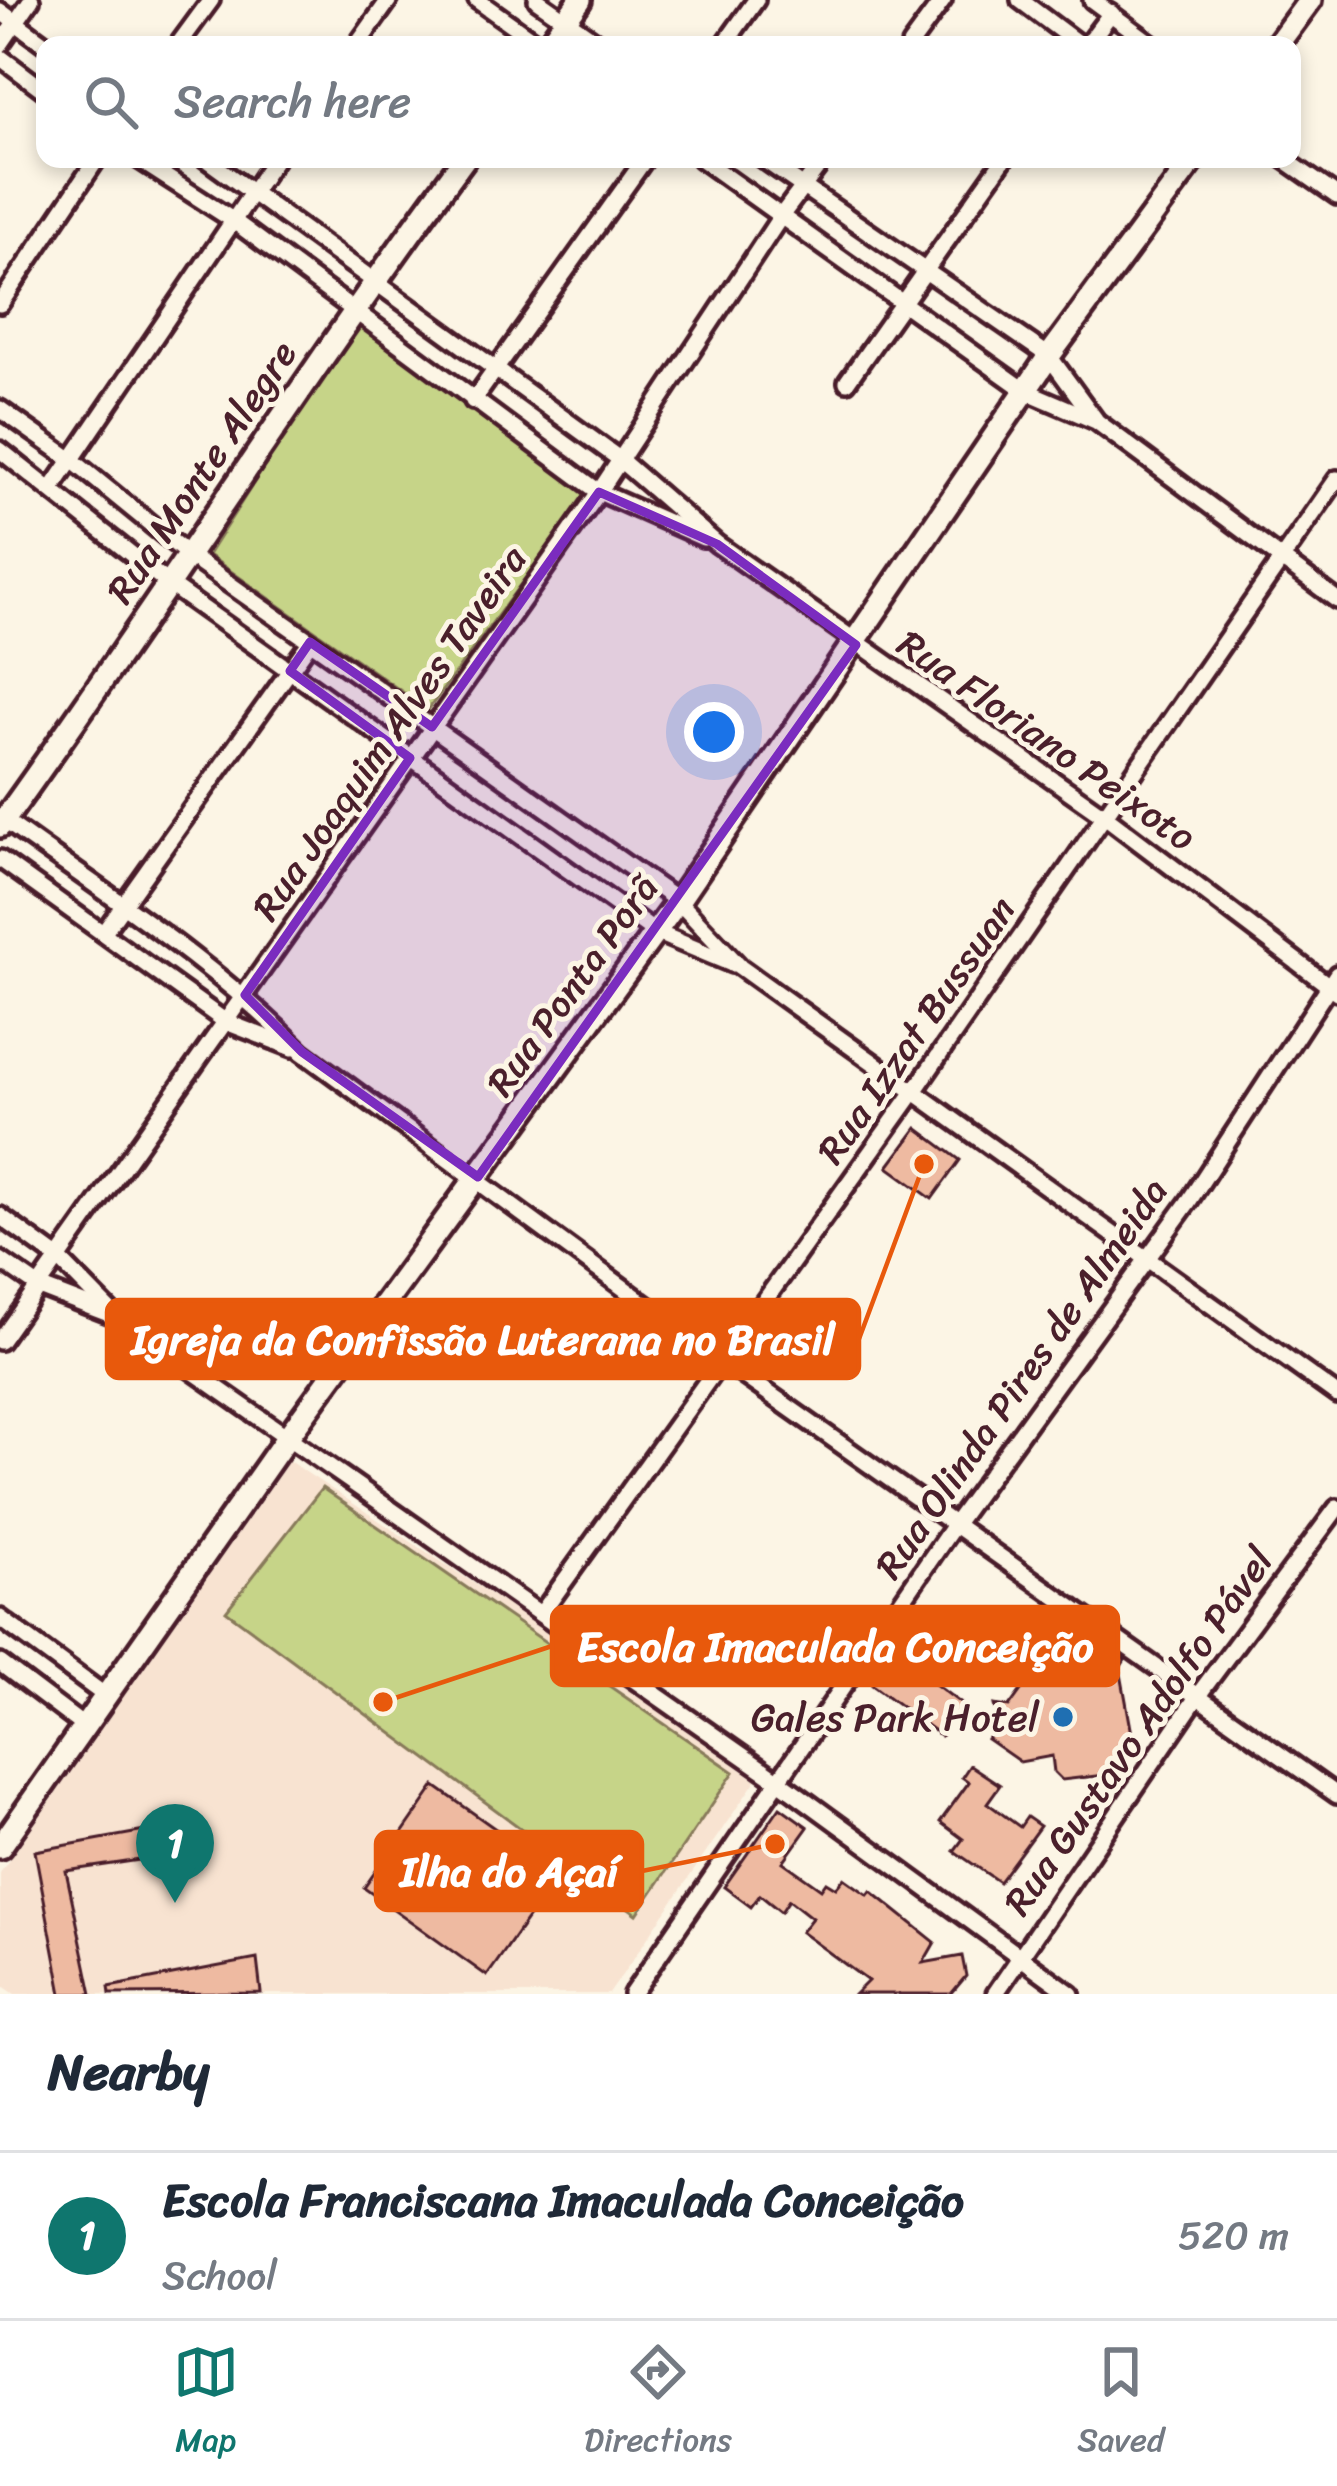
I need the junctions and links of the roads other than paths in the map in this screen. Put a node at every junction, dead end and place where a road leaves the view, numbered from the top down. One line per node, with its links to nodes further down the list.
1 (31, 0): 15 (street)
2 (211, 0): 16 (street)
3 (389, 0): 17 (street)
4 (477, 0): 18 (street)
5 (537, 0): 14 (street)
6 (580, 0): 14 (street)
7 (756, 0): 21 (street)
8 (943, 0): 22 (street)
9 (1020, 0): 23 (street)
10 (1092, 0): 13 (street)
11 (1310, 0): 26 (street)
12 (0, 11): 15 (street)
13 (1111, 14): 24 (street); 25 (street)
14 (565, 20): 19 (street); 20 (street)
15 (16, 23): 27 (street); 28 (street)
16 (185, 36)
17 (363, 36)
18 (531, 36)
19 (552, 36)
20 (588, 36)
21 (730, 36)
22 (917, 36)
23 (1070, 36)
24 (1091, 36)
25 (1141, 36)
26 (1284, 36)
27 (36, 38)
28 (0, 45)
29 (0, 57): 30 (street)
30 (36, 85)
31 (91, 168): 51 (street)
32 (152, 168): 47 (street, Rua Floriano Peixoto)
33 (220, 168): 44 (street, Rua Floriano Peixoto)
34 (269, 168): 44 (street)
35 (457, 168): 49 (street, Rua Monte Alegre)
36 (638, 168): 54 (street)
37 (713, 168): 46 (street)
38 (775, 168): 43 (street)
39 (817, 168): 43 (street, Rua Joaquim Alves Taveira)
40 (998, 168): 48 (street)
41 (1187, 168): 53 (street, Rua Ponta Porã)
42 (1297, 168): 45 (street)
43 (803, 188): 46 (street, Rua Joaquim Alves Taveira); 48 (street)
44 (253, 190): 47 (street); 49 (street, Rua Floriano Peixoto)
45 (1337, 196)
46 (781, 215): 50 (street); 61 (street, Rua Joaquim Alves Taveira)
47 (231, 219): 52 (street, Rua Floriano Peixoto); 62 (street)
48 (925, 270): 50 (street); 53 (street)
49 (373, 282): 52 (street, Rua Monte Alegre); 54 (street, Rua Floriano Peixoto)
50 (905, 301): 55 (street); 56 (street)
51 (0, 304)
52 (352, 309): 57 (street, Rua Floriano Peixoto); 67 (street, Rua Monte Alegre)
53 (1049, 356): 56 (street, Rua Ponta Porã); 59 (street)
54 (494, 371): 57 (street); 61 (street, Rua Floriano Peixoto)
55 (848, 382)
56 (1026, 391): 59 (street); 72 (street, Rua Ponta Porã)
57 (472, 400): 65 (street, Rua Floriano Peixoto)
58 (0, 409): 62 (street)
59 (1096, 422): 68 (street)
60 (0, 450): 64 (street)
61 (618, 458): 65 (street, Rua Joaquim Alves Taveira); 66 (street, Rua Floriano Peixoto)
62 (72, 460): 64 (street); 67 (street)
63 (1337, 479): 68 (street, Rua Izzat Bussuan)
64 (53, 487): 69 (street)
65 (599, 492): 66 (street, Rua Floriano Peixoto); 74 (street, Rua Joaquim Alves Taveira)
66 (717, 544): 72 (street, Rua Floriano Peixoto)
67 (190, 557): 69 (street, Rua Monte Alegre); 71 (street)
68 (1280, 560): 70 (street); 76 (street, Rua Izzat Bussuan)
69 (170, 585): 73 (street); 77 (street, Rua Monte Alegre)
70 (1337, 600)
71 (310, 642): 73 (street); 74 (street)
72 (856, 645): 76 (street, Rua Floriano Peixoto); 79 (street, Rua Ponta Porã)
73 (290, 671): 75 (street); 80 (street)
74 (432, 727): 75 (street, Rua Joaquim Alves Taveira); 79 (street)
75 (410, 758): 82 (street); 85 (street, Rua Joaquim Alves Taveira)
76 (1106, 817): 84 (street, Rua Floriano Peixoto); 88 (street, Rua Izzat Bussuan)
77 (1, 822): 80 (street)
78 (0, 859): 81 (street)
79 (678, 901): 82 (street, Rua Ponta Porã); 83 (street)
80 (124, 903): 81 (street); 85 (street)
81 (104, 932): 86 (street)
82 (655, 932): 83 (street); 89 (street, Rua Ponta Porã)
83 (740, 967): 88 (street)
84 (1334, 984): 93 (street, Rua Olinda Pires de Almeida)
85 (245, 994): 86 (street, Rua Joaquim Alves Taveira); 87 (street)
86 (226, 1022): 87 (street); 91 (street, Rua Joaquim Alves Taveira)
87 (302, 1052): 89 (street)
88 (913, 1093): 93 (street); 97 (street, Rua Izzat Bussuan)
89 (478, 1177): 97 (street); 99 (street, Rua Ponta Porã)
90 (0, 1216): 91 (street)
91 (59, 1258): 94 (street, Rua Joaquim Alves Taveira); 95 (street)
92 (0, 1260): 94 (street)
93 (1146, 1260): 98 (street); 101 (street, Rua Olinda Pires de Almeida)
94 (39, 1288): 95 (street); 96 (street, Rua Joaquim Alves Taveira)
95 (117, 1318): 99 (street)
96 (0, 1341)
97 (722, 1361): 101 (street); 102 (street, Rua Izzat Bussuan)
98 (1337, 1395)
99 (286, 1439): 102 (street); 106 (street, Rua Ponta Porã)
100 (1337, 1508): 105 (street, Rua Gustavo Adolfo Pável)
101 (954, 1525): 105 (street); 108 (street, Rua Olinda Pires de Almeida)
102 (541, 1614): 108 (street)
103 (0, 1618): 106 (street)
104 (0, 1663): 107 (street)
105 (1199, 1694): 109 (street); 111 (street, Rua Gustavo Adolfo Pável)
106 (107, 1697): 107 (street, Rua Ponta Porã)
107 (86, 1728): 110 (street, Rua Ponta Porã)
108 (779, 1781): 111 (street); 112 (street, Rua Olinda Pires de Almeida)
109 (1337, 1795)
110 (0, 1847)
111 (1020, 1958): 113 (street, Rua Gustavo Adolfo Pável); 114 (street)
112 (632, 1994)
113 (995, 1994)
114 (1071, 1994)

